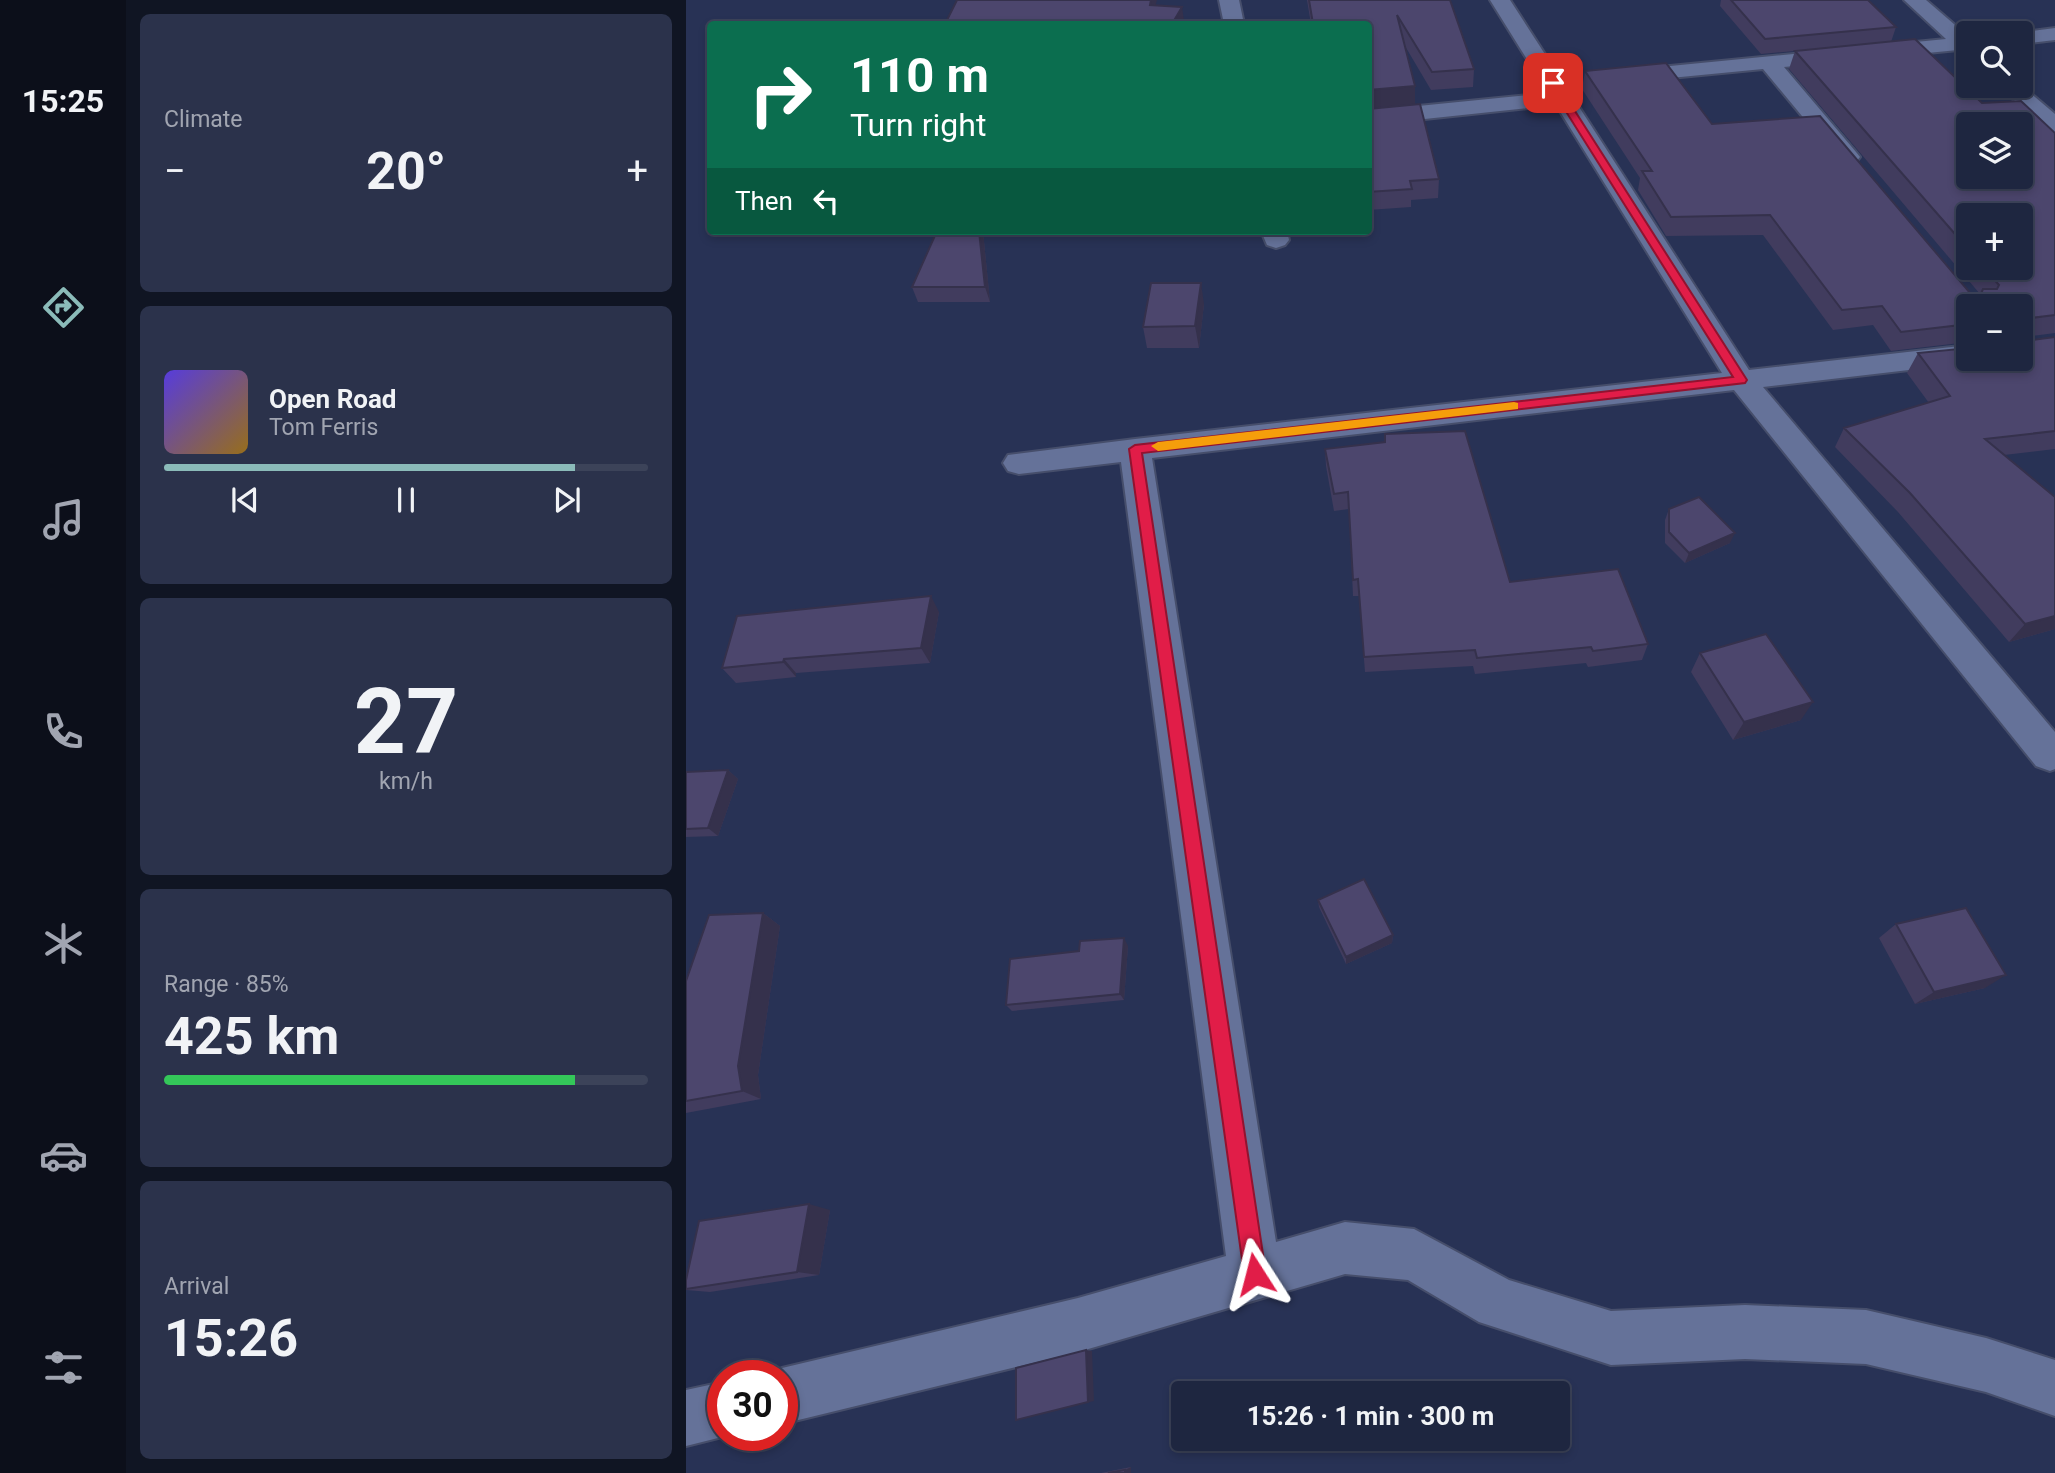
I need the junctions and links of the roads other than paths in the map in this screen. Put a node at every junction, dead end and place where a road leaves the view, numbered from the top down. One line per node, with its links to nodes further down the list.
1 (1229, 0): 4 (street)
2 (1500, 0): 10 (street)
3 (1914, 0): 6 (street)
4 (1233, 21)
5 (2055, 34): 7 (street)
6 (1956, 36)
7 (2033, 37)
8 (1956, 46): 9 (street)
9 (1768, 62): 10 (street); 14 (street)
10 (1557, 91): 12 (street); 16 (street)
11 (2024, 98): 13 (street)
12 (1372, 117)
13 (2055, 126)
14 (1866, 179)
15 (1956, 355): 16 (street)
16 (1741, 380): 17 (street); 19 (street)
17 (1135, 449): 18 (street); 20 (street)
18 (1019, 463)
19 (2055, 752)
20 (1255, 1274): 21 (street); 22 (street)
21 (2055, 1388)
22 (798, 1392)
23 (707, 1413): 24 (street)
24 (686, 1418)

